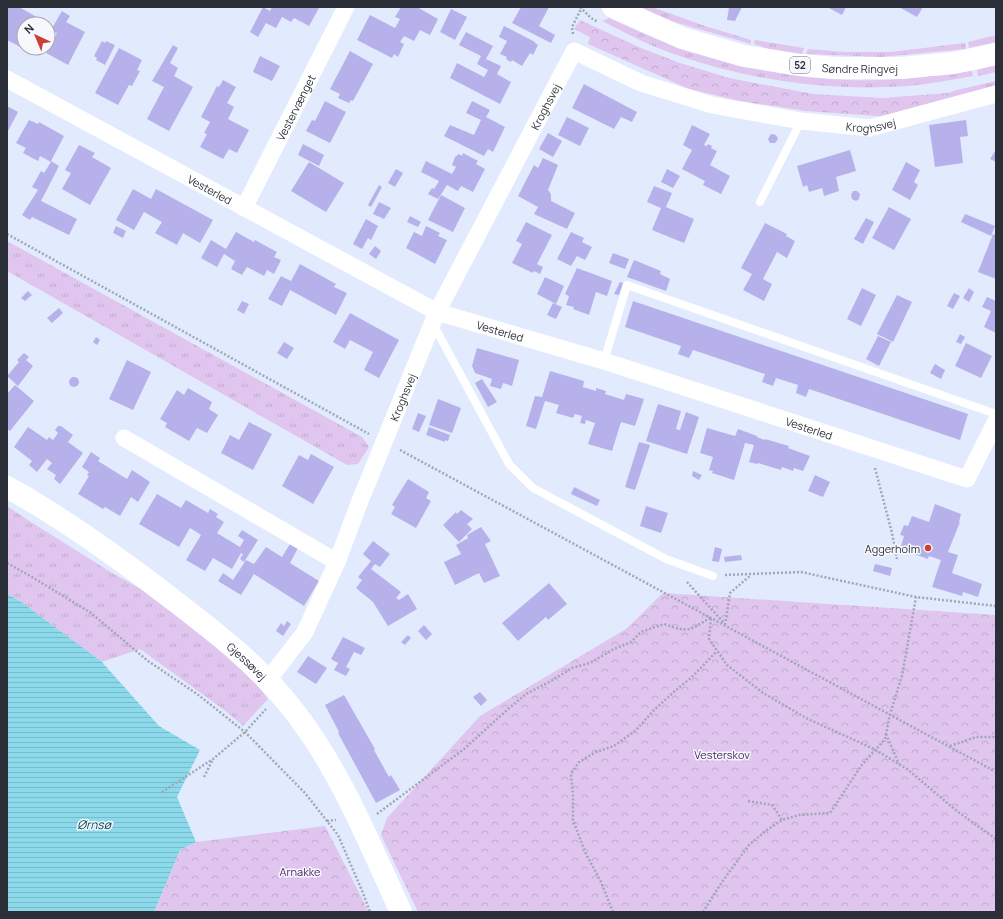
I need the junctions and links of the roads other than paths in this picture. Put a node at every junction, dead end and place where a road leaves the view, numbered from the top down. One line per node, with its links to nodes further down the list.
1 (346, 7): 8 (street, Vestervænget)
2 (613, 7): 3 (street, Søndre Ringvej / 52)
3 (996, 54)
4 (7, 79): 8 (street, Vesterled)
5 (996, 94): 6 (street, Kroghsvej)
6 (801, 121): 7 (lane); 9 (street, Kroghsvej)
7 (760, 202)
8 (244, 208): 9 (street, Vesterled)
9 (435, 318): 10 (street, Vesterled); 15 (street, Kroghsvej); 16 (lane)
10 (604, 361): 11 (lane); 12 (street, Vesterled)
11 (996, 414)
12 (996, 421)
13 (124, 438): 15 (street)
14 (7, 487): 17 (street, Gjessøvej)
15 (337, 562): 17 (street, Kroghsvej)
16 (713, 576)
17 (274, 687): 18 (street, Gjessøvej)
18 (401, 912)

